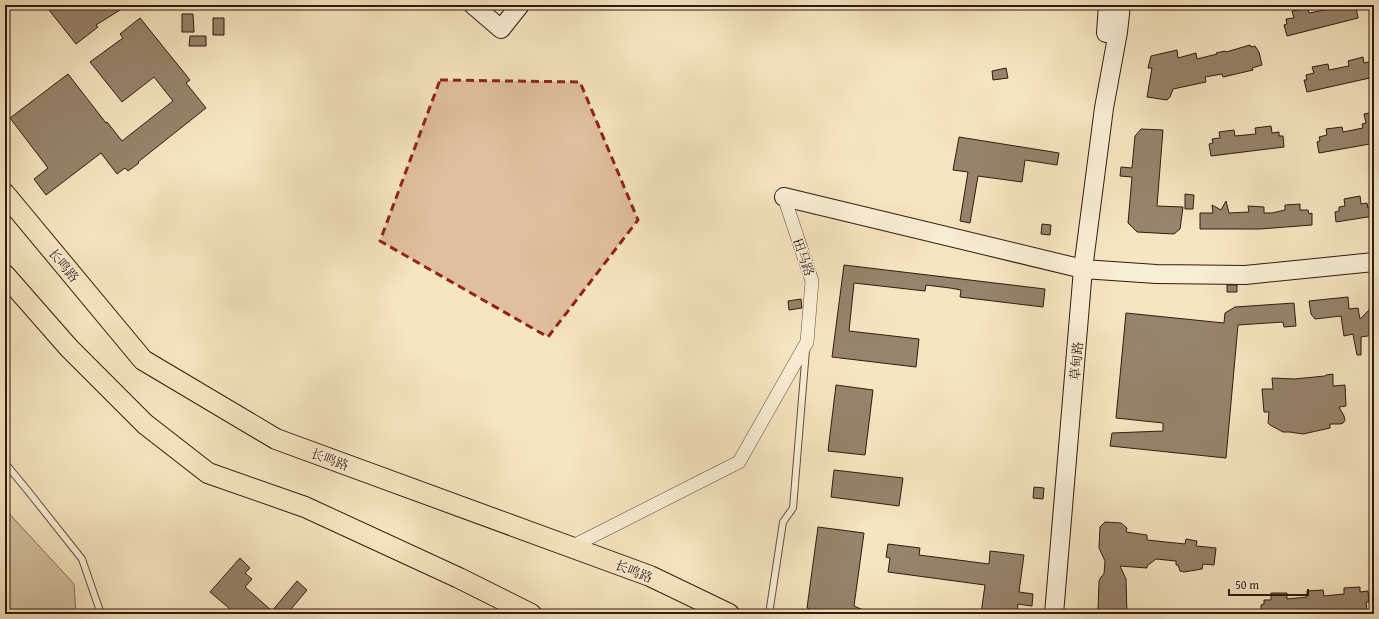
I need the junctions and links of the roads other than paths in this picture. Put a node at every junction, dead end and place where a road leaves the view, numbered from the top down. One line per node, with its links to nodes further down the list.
1 (473, 5): 2 (street)
2 (520, 5)
3 (1108, 5): 5 (street)
4 (1121, 5): 5 (street)
5 (1104, 108): 9 (street, 草甸路)
6 (5, 194): 13 (main road, 长鸣路)
7 (784, 197): 9 (street); 11 (street, 田马路)
8 (1374, 262): 9 (street)
9 (1083, 269): 18 (street, 草甸路)
10 (5, 275): 15 (main road)
11 (807, 342): 13 (street); 17 (lane)
12 (5, 463): 14 (lane)
13 (571, 547): 16 (main road, 长鸣路)
14 (101, 614)
15 (531, 614)
16 (729, 614)
17 (769, 614)
18 (1054, 614)

